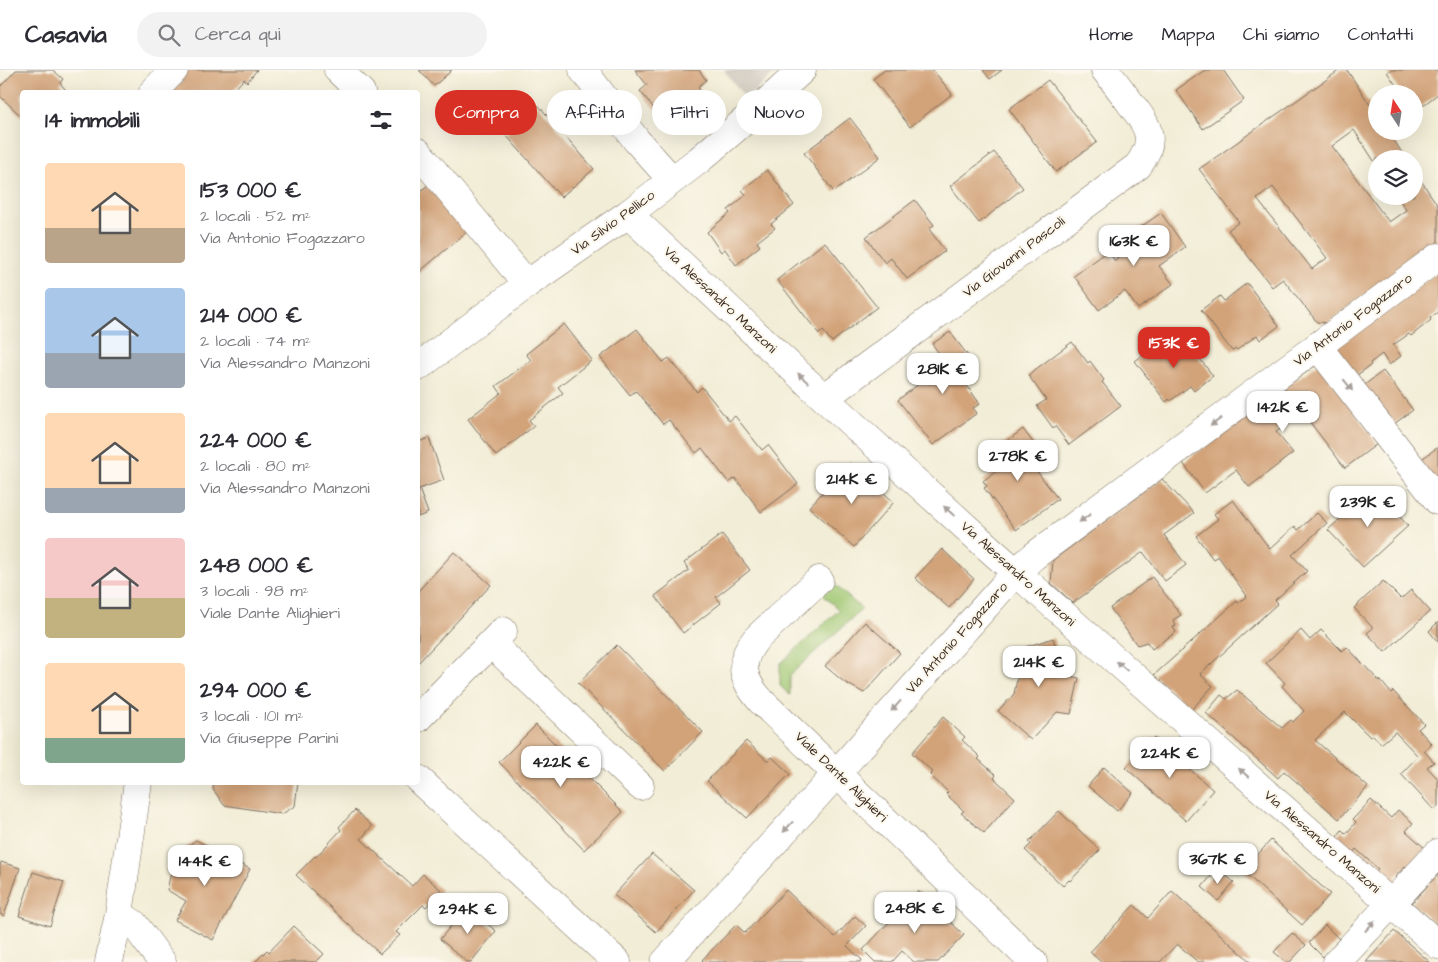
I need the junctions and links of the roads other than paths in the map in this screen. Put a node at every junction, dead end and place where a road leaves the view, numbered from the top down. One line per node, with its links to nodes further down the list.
1 (174, 70): 6 (street)
2 (338, 70): 7 (street)
3 (583, 70): 9 (street)
4 (802, 70): 9 (street, Via Silvio Pellico)
5 (1105, 70): 15 (street, Via Giovanni Pascoli)
6 (155, 90)
7 (359, 90)
8 (420, 154): 12 (street)
9 (672, 180): 10 (street, Via Silvio Pellico)
10 (628, 214): 12 (street, Via Silvio Pellico); 15 (street, Via Alessandro Manzoni, one-way to 10)
11 (1438, 257): 13 (street, Via Antonio Fogazzaro)
12 (527, 284): 14 (street, Via Silvio Pellico)
13 (1318, 347): 16 (street, one-way to 16); 17 (street, Via Antonio Fogazzaro, one-way to 17)
14 (420, 365)
15 (824, 398): 17 (street, Via Alessandro Manzoni, one-way to 15)
16 (1438, 501)
17 (1016, 572): 20 (street, Via Antonio Fogazzaro, one-way to 20); 25 (street, Via Alessandro Manzoni, one-way to 17)
18 (819, 580): 20 (street, Viale Dante Alighieri)
19 (420, 716): 23 (street)
20 (836, 774): 31 (street, Via Antonio Fogazzaro, one-way to 31); 32 (street, Viale Dante Alighieri)
21 (420, 782): 30 (street)
22 (138, 785): 26 (street)
23 (640, 786)
24 (1438, 853): 25 (street)
25 (1392, 903): 27 (street, Via Alessandro Manzoni); 33 (street, one-way to 25)
26 (119, 914): 28 (street); 29 (street)
27 (1438, 945)
28 (109, 962)
29 (162, 962)
30 (617, 962)
31 (665, 962)
32 (1033, 962)
33 (1337, 962)

